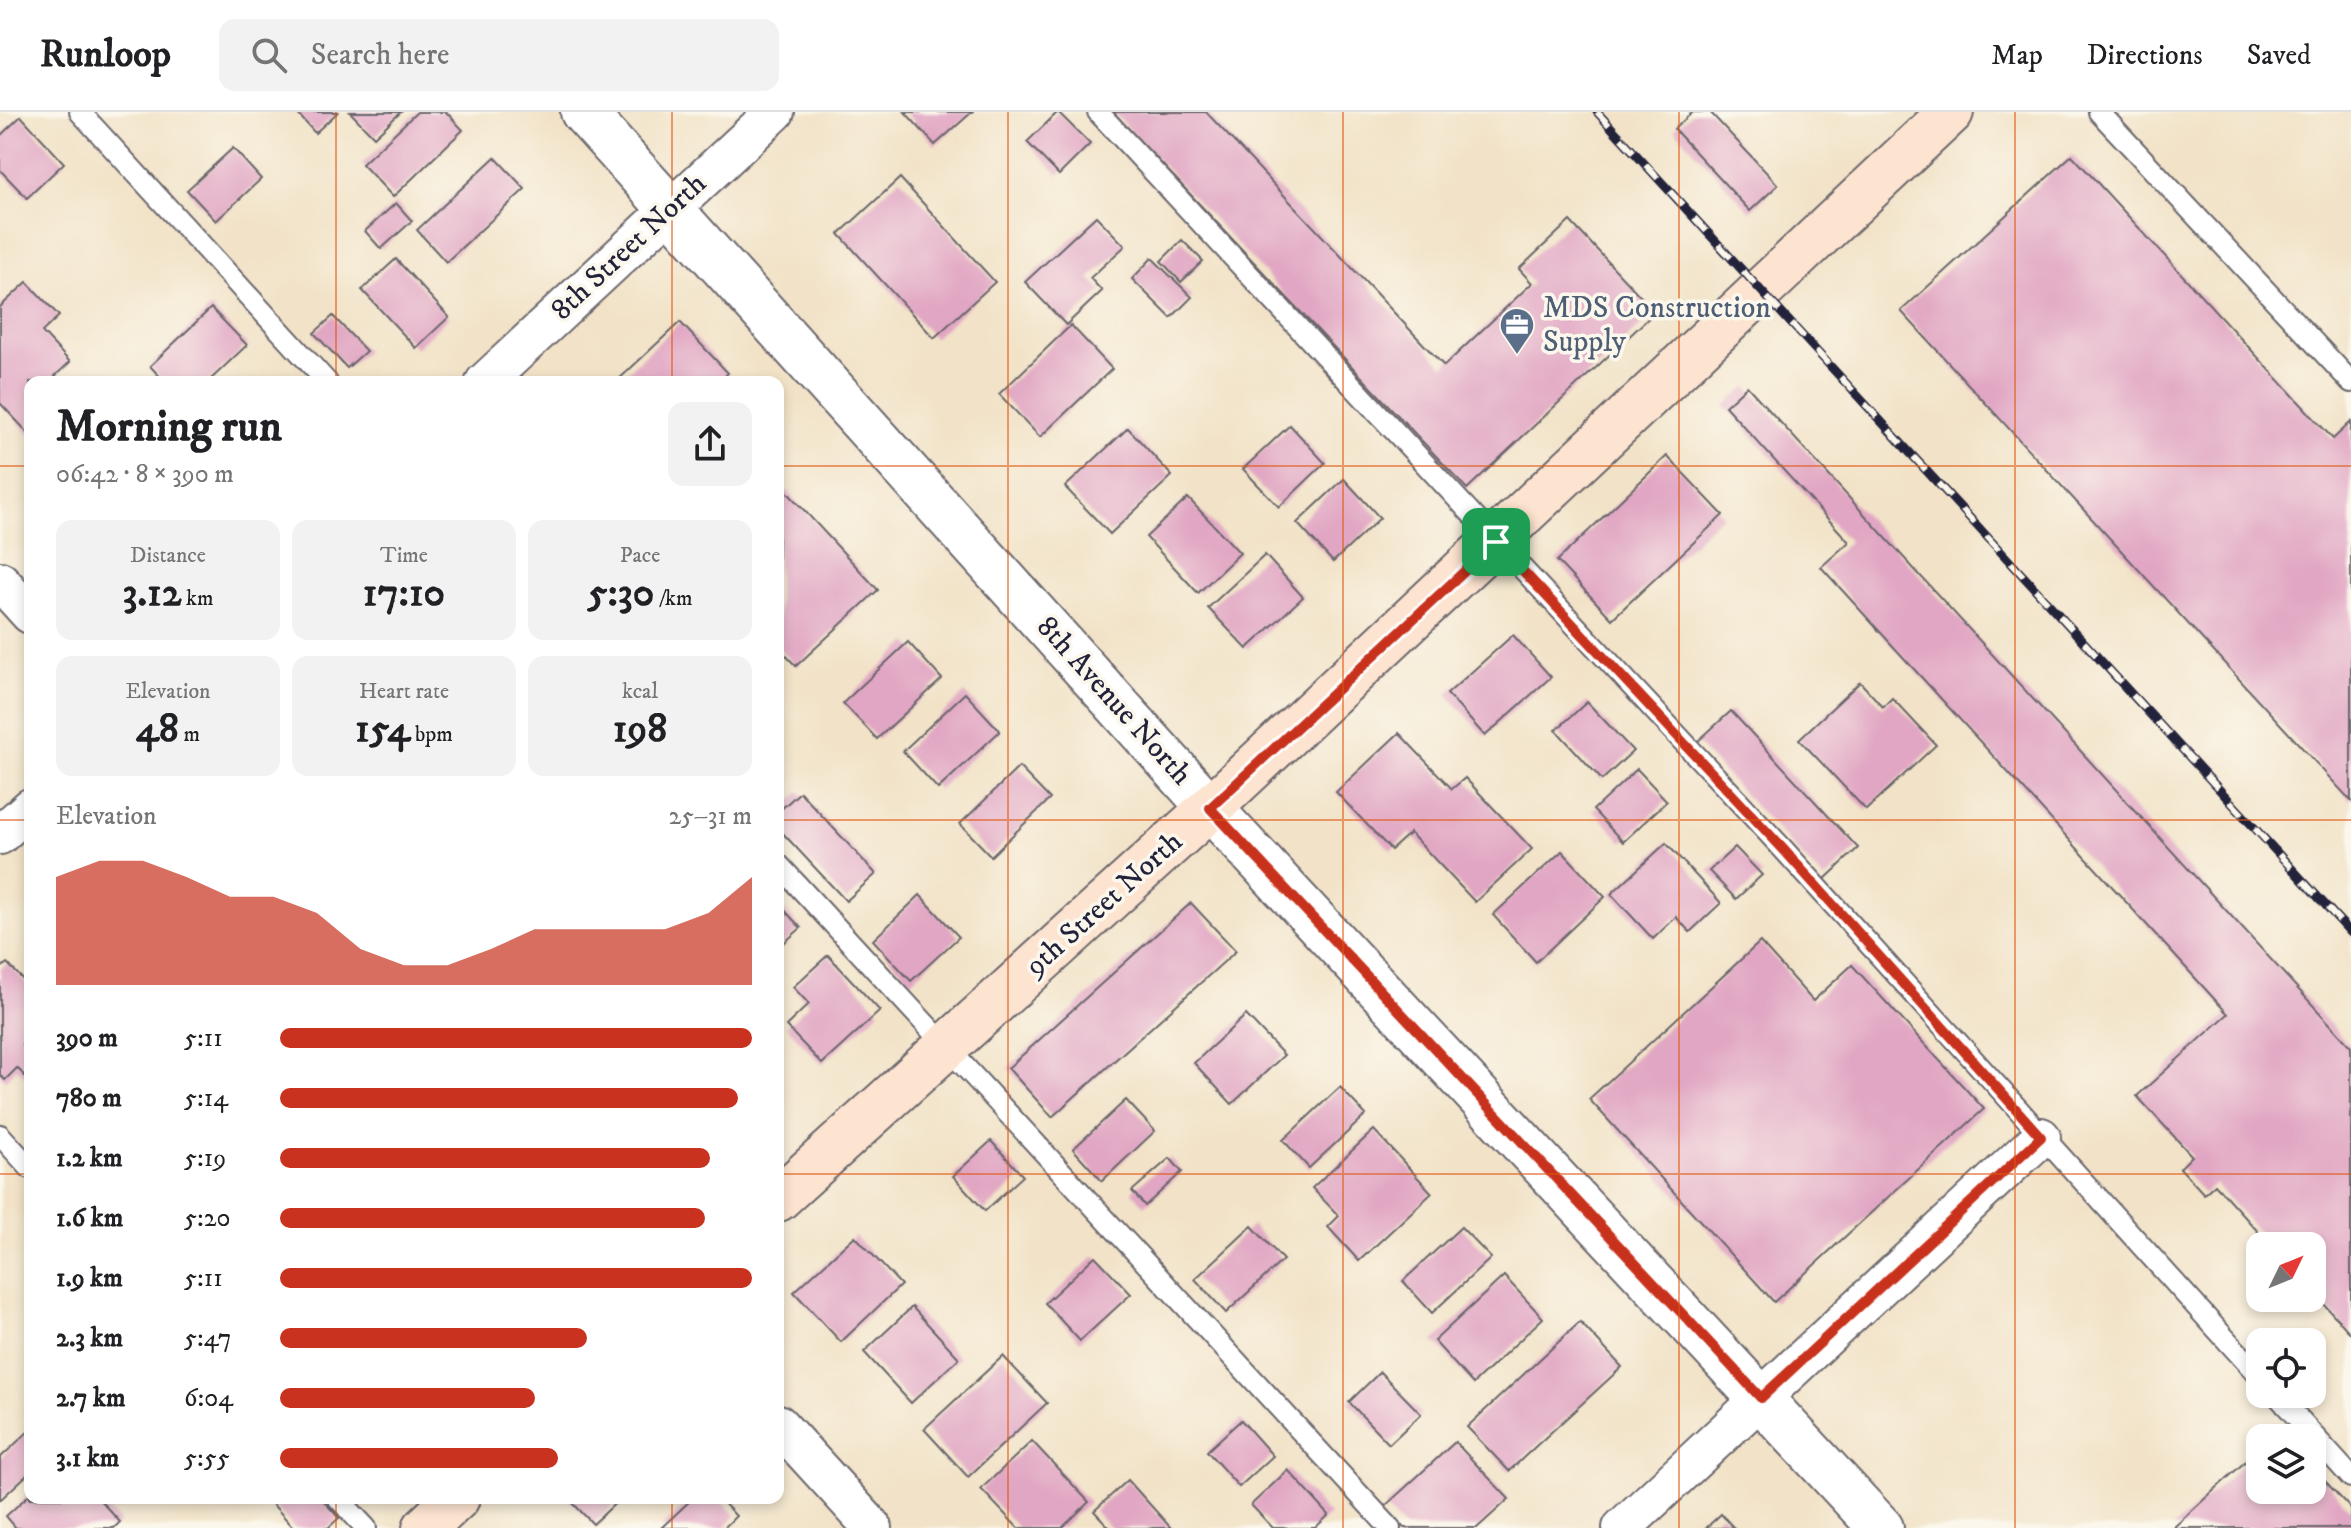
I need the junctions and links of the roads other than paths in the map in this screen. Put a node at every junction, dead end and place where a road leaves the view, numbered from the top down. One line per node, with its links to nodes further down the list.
1 (80, 112): 8 (lane)
2 (583, 112): 7 (street, 8th Avenue North)
3 (775, 112): 7 (street, 8th Street North)
4 (1098, 112): 11 (lane)
5 (1951, 112): 11 (main road, 9th Street North)
6 (2099, 112): 10 (lane)
7 (670, 207): 9 (street, 8th Street North); 14 (street, 8th Avenue North)
8 (322, 376)
9 (491, 376)
10 (2351, 382)
11 (1496, 542): 14 (main road, 9th Street North); 20 (lane)
12 (0, 581): 13 (street)
13 (24, 607)
14 (1210, 808): 18 (main road, 9th Street North); 24 (street, 8th Avenue North)
15 (24, 813): 16 (street)
16 (0, 835)
17 (784, 870): 18 (lane)
18 (948, 1045): 22 (main road, 9th Street North); 33 (lane)
19 (0, 1135): 21 (lane)
20 (2041, 1137): 23 (lane); 24 (street)
21 (24, 1161)
22 (784, 1194)
23 (2246, 1362)
24 (1761, 1398): 34 (street); 35 (street, 8th Avenue North)
25 (2289, 1408): 27 (lane)
26 (784, 1431): 32 (street)
27 (2351, 1477)
28 (344, 1504): 30 (lane)
29 (451, 1504): 31 (main road)
30 (366, 1528)
31 (425, 1528)
32 (873, 1528)
33 (1390, 1528)
34 (1622, 1528)
35 (1881, 1528)

